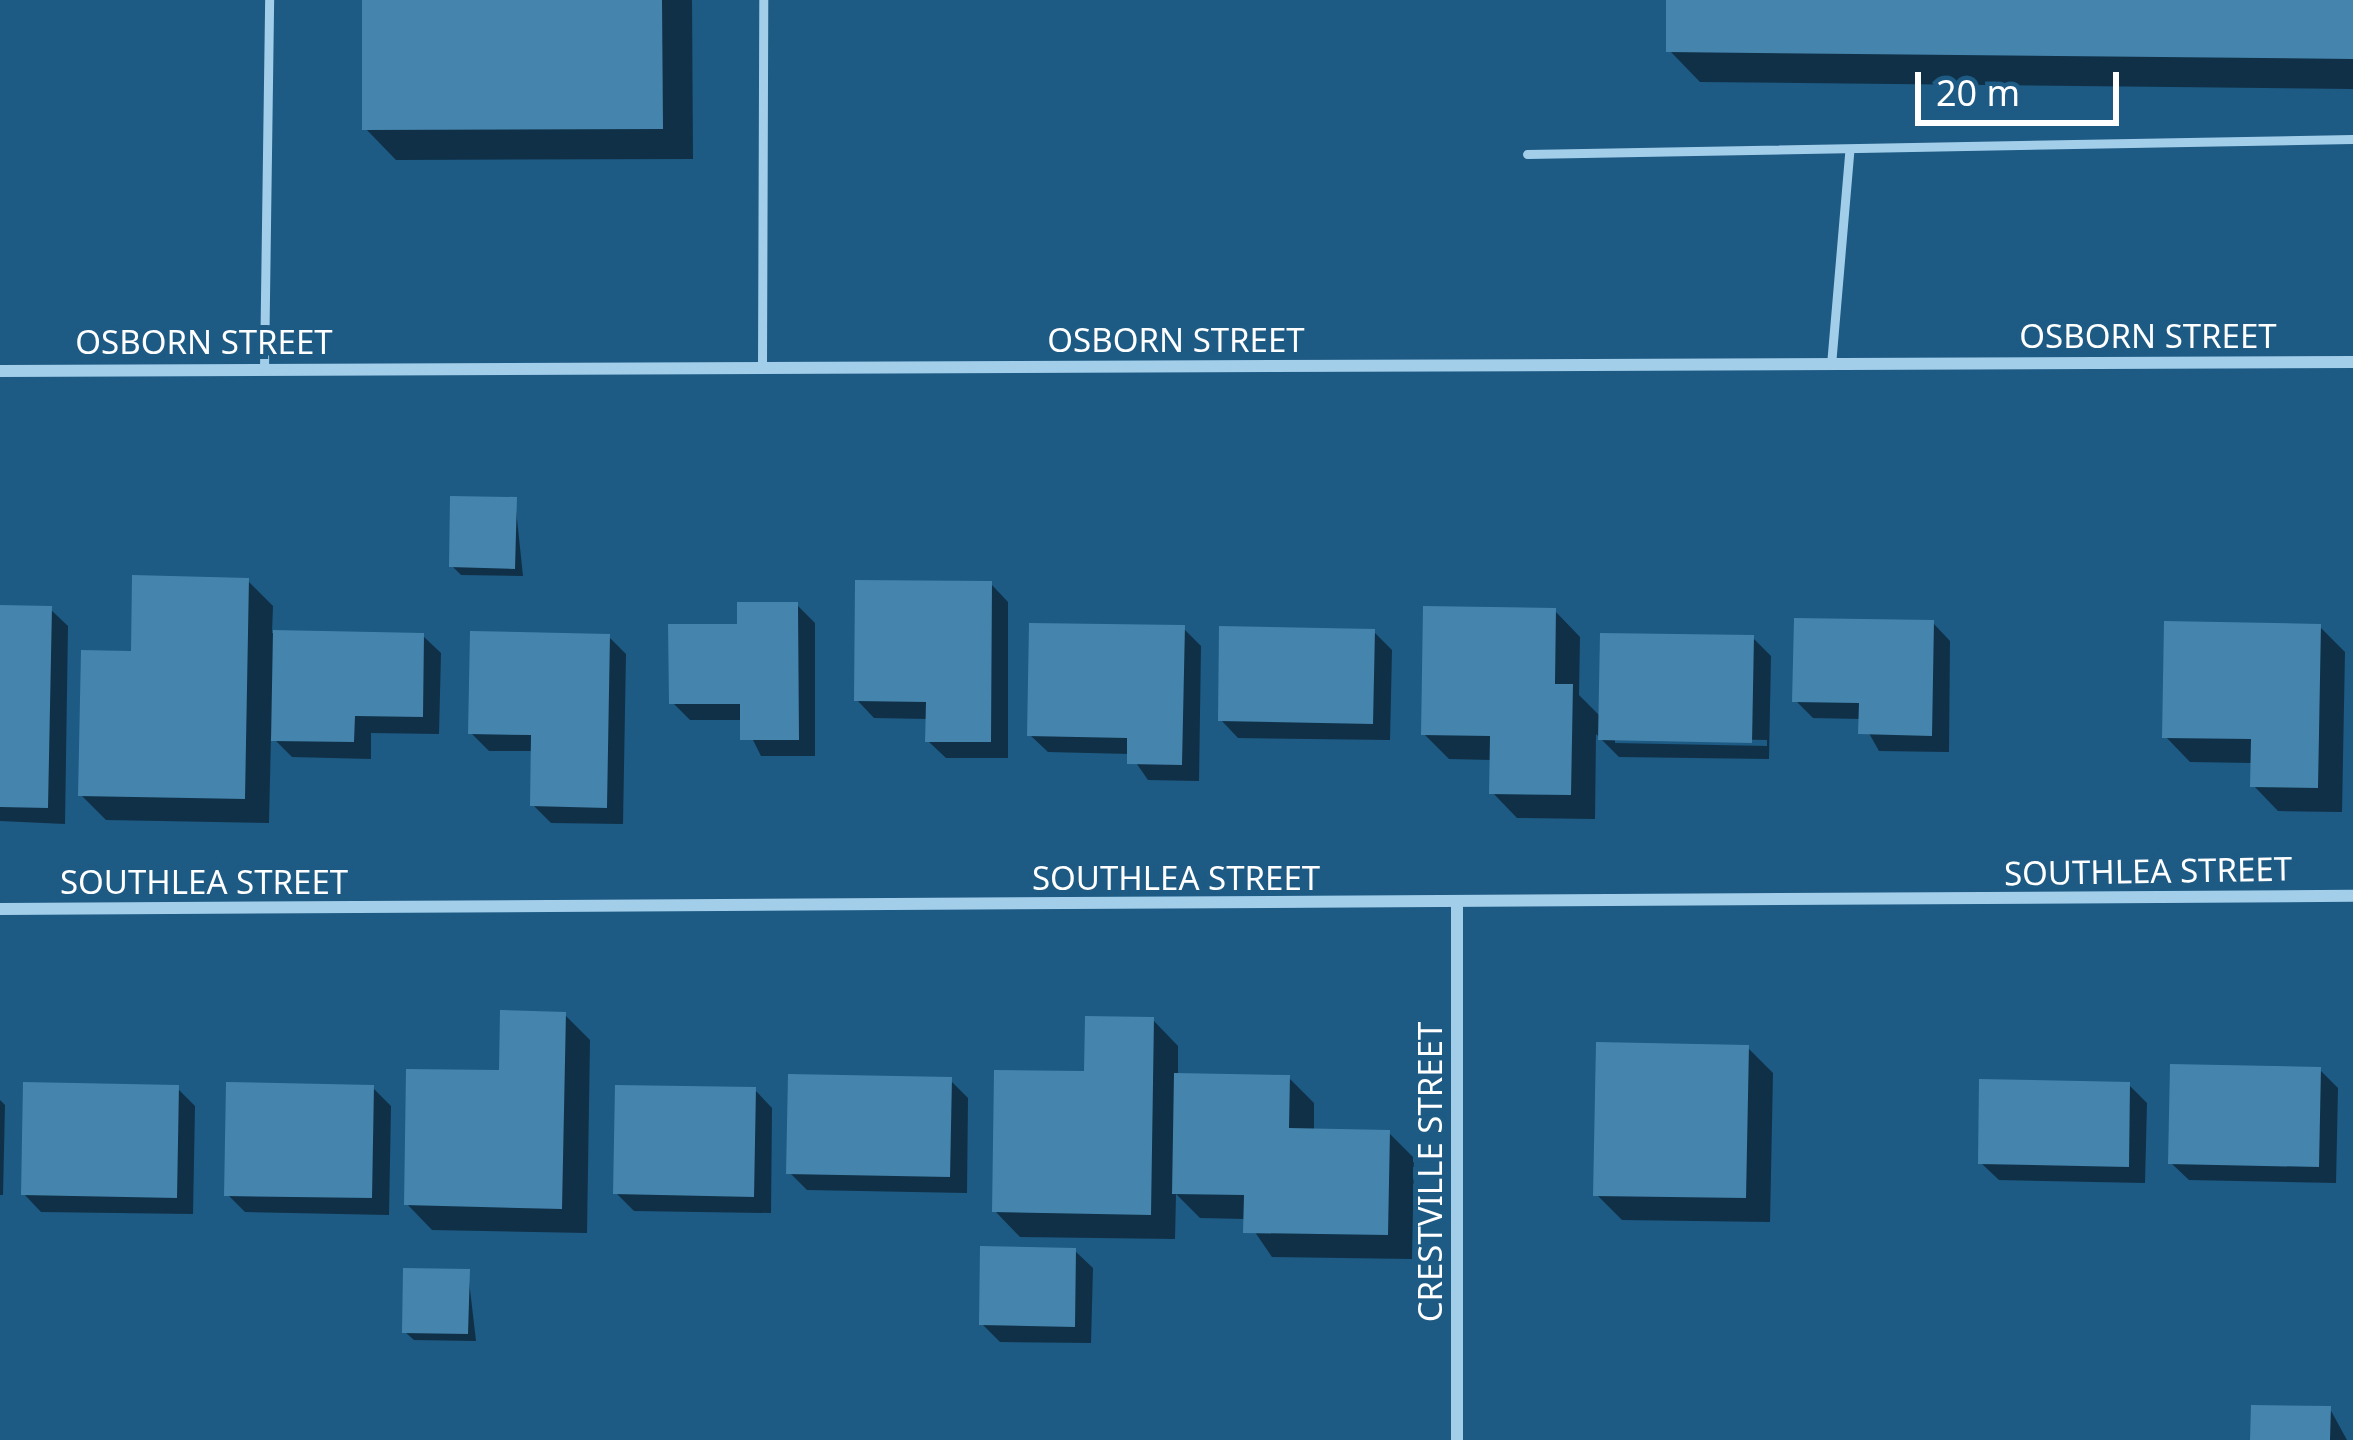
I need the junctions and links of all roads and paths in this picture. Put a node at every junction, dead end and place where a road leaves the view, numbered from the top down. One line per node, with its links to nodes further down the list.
1 (269, 0): 9 (lane)
2 (763, 0): 8 (lane)
3 (2353, 139): 4 (lane)
4 (1850, 153): 5 (lane); 7 (lane)
5 (1526, 154)
6 (2353, 362): 7 (street, OSBORN STREET)
7 (1831, 365): 8 (street, OSBORN STREET)
8 (762, 368): 9 (street, OSBORN STREET)
9 (264, 369): 10 (street, OSBORN STREET)
10 (0, 371)
11 (2353, 896): 12 (street, SOUTHLEA STREET)
12 (1457, 904): 13 (street, SOUTHLEA STREET); 14 (street, CRESTVILLE STREET)
13 (0, 909)
14 (1457, 1440)

